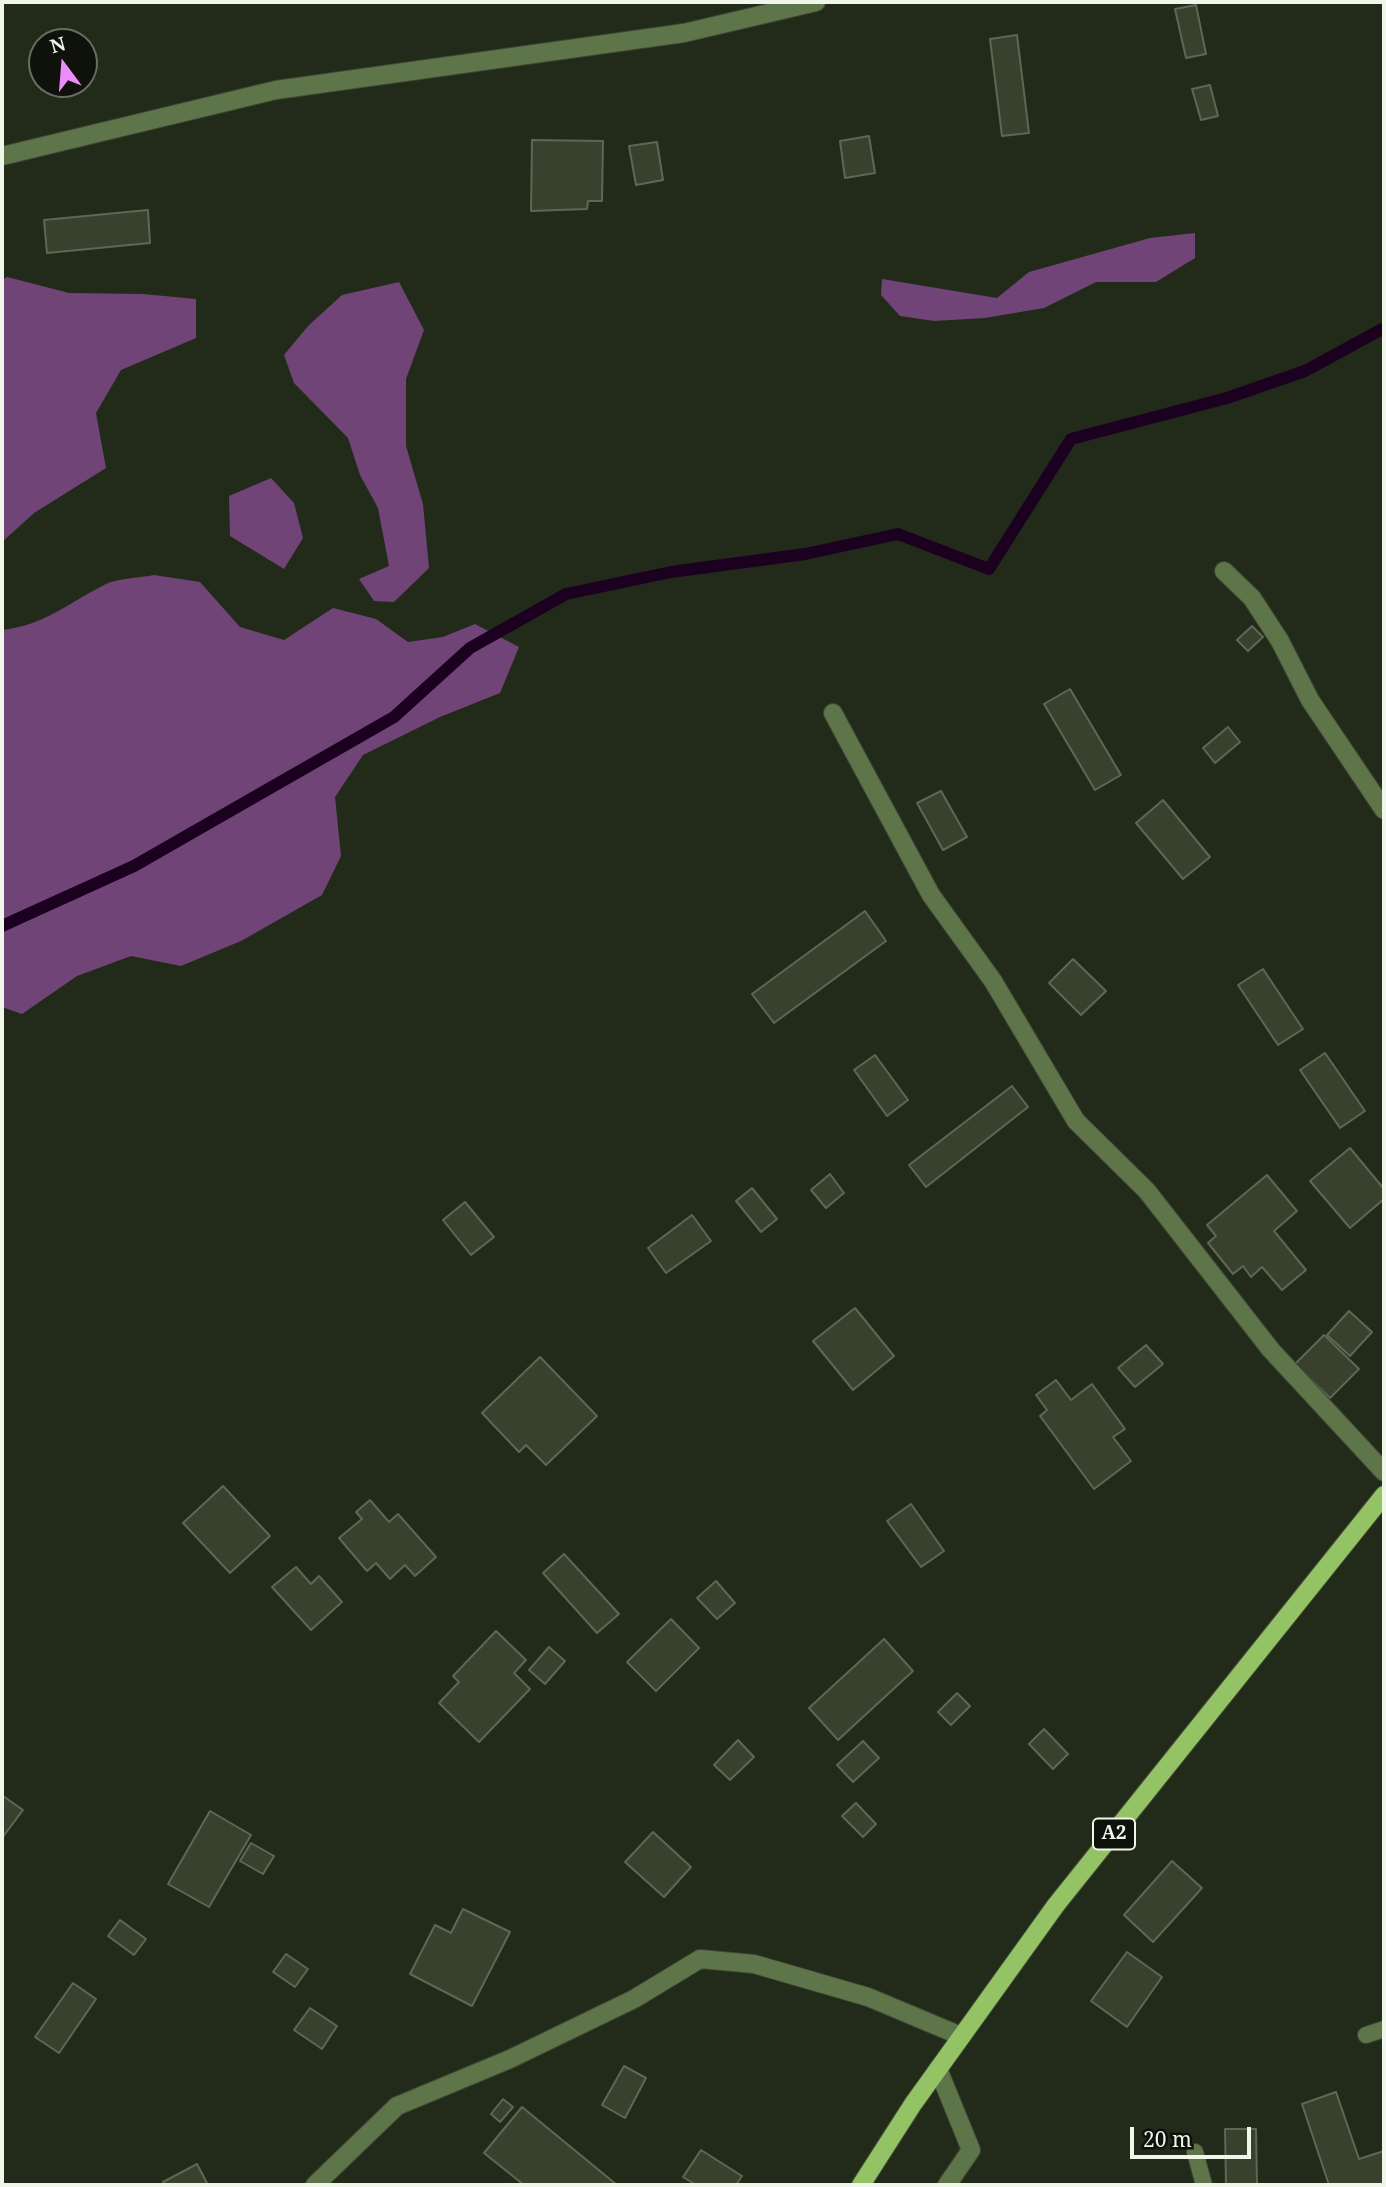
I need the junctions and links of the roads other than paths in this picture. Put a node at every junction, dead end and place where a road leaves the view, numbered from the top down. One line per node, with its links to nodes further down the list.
1 (816, 2): 2 (street)
2 (2, 156)
3 (1224, 571): 5 (street)
4 (832, 713): 6 (street)
5 (1384, 810)
6 (1384, 1472)
7 (1384, 1495): 10 (main road, A2)
8 (1384, 2029): 9 (lane)
9 (1366, 2035)
10 (961, 2036): 11 (main road, A2); 13 (street)
11 (938, 2069): 14 (main road, A2); 15 (street)
12 (1195, 2152): 16 (lane)
13 (315, 2185)
14 (861, 2185)
15 (947, 2185)
16 (1204, 2185)

